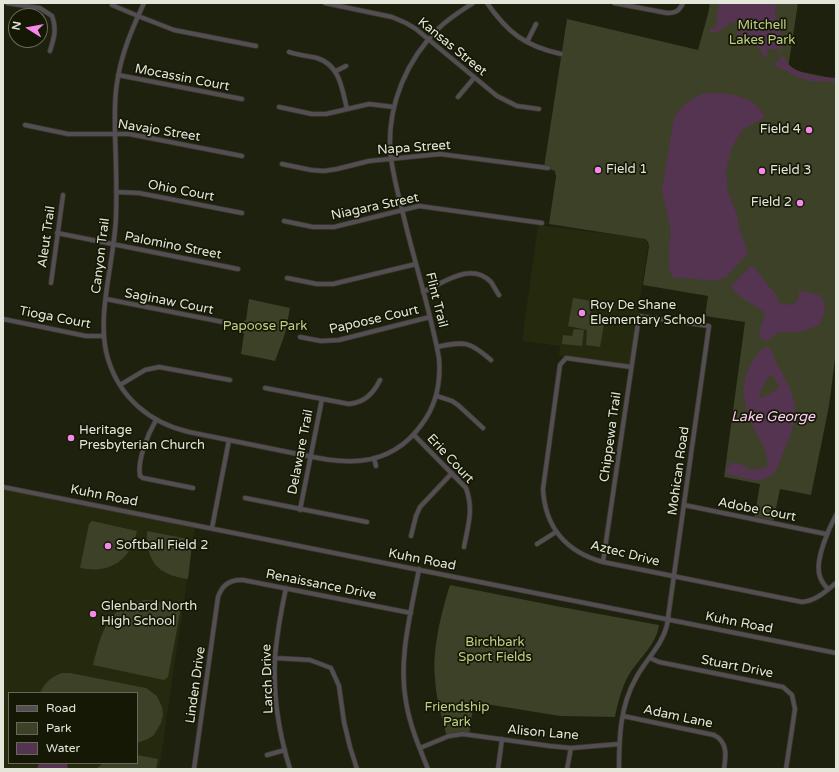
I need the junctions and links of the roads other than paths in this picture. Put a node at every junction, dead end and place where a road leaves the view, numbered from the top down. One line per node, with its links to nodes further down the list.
1 (7, 3): 15 (street)
2 (144, 3): 10 (street, Canyon Trail)
3 (325, 3): 12 (street, Kansas Street)
4 (473, 3): 12 (street, Flint Trail)
5 (487, 3): 13 (street)
6 (614, 3): 8 (street)
7 (683, 3): 8 (street)
8 (620, 4)
9 (112, 5): 10 (street)
10 (138, 16): 14 (street); 20 (street, Canyon Trail)
11 (536, 24): 13 (street)
12 (428, 40): 21 (street, Kansas Street); 25 (street, Flint Trail)
13 (527, 42): 17 (street)
14 (256, 46)
15 (50, 51)
16 (289, 52): 19 (street)
17 (561, 54)
18 (346, 66): 19 (street)
19 (336, 72): 26 (street)
20 (118, 76): 23 (street, Mocassin Court); 29 (street, Canyon Trail)
21 (474, 78): 22 (street); 27 (street, Kansas Street)
22 (458, 97)
23 (242, 99)
24 (279, 107): 26 (street)
25 (394, 108): 26 (street); 31 (street, Flint Trail)
26 (347, 109)
27 (539, 109)
28 (24, 125): 29 (street, Navajo Street)
29 (115, 134): 30 (street, Navajo Street); 34 (street, Canyon Trail)
30 (242, 156)
31 (391, 158): 32 (street, Napa Street); 33 (street, Napa Street); 36 (street, Flint Trail)
32 (282, 164)
33 (548, 168)
34 (116, 192): 37 (street, Ohio Court); 41 (street, Canyon Trail)
35 (63, 195): 40 (street, Aleut Trail)
36 (402, 210): 38 (street, Niagara Street); 39 (street, Niagara Street); 42 (street, Flint Trail)
37 (242, 213)
38 (284, 221)
39 (542, 224)
40 (57, 233): 41 (street, Palomino Street); 45 (street, Aleut Trail)
41 (114, 244): 43 (street, Palomino Street); 48 (street, Canyon Trail)
42 (416, 264): 44 (street); 46 (street, Flint Trail)
43 (238, 269)
44 (287, 278)
45 (50, 283)
46 (423, 292): 47 (street); 50 (street, Flint Trail)
47 (499, 295)
48 (106, 299): 52 (street, Saginaw Court); 53 (street, Canyon Trail)
49 (639, 316): 57 (street, Chippewa Trail); 75 (street, Mohican Road)
50 (430, 317): 54 (street, Papoose Court); 55 (street, Flint Trail)
51 (3, 319): 53 (street, Tioga Court)
52 (228, 323)
53 (103, 336): 60 (street, Canyon Trail)
54 (300, 337)
55 (437, 347): 56 (street); 62 (street, Flint Trail)
56 (491, 360)
57 (631, 367): 80 (street, Aztec Drive); 85 (street, Chippewa Trail)
58 (230, 380): 60 (street)
59 (380, 380): 63 (street)
60 (120, 385): 64 (street, Canyon Trail)
61 (265, 388): 63 (street)
62 (437, 396): 65 (street); 66 (street, Flint Trail)
63 (322, 399): 68 (street, Delaware Trail)
64 (156, 420): 67 (street, Canyon Trail); 73 (street)
65 (483, 428)
66 (414, 435): 69 (street, Flint Trail); 71 (street, Erie Court)
67 (230, 440): 68 (street, Flint Trail); 79 (street)
68 (311, 456): 69 (street, Flint Trail); 76 (street, Delaware Trail)
69 (374, 458): 70 (street)
70 (376, 466)
71 (452, 473): 82 (street); 84 (street, Erie Court)
72 (3, 487): 79 (street, Kuhn Road)
73 (193, 488)
74 (245, 498): 76 (street)
75 (684, 505): 81 (street, Adobe Court); 87 (street, Mohican Road)
76 (300, 510): 78 (street)
77 (836, 515): 81 (street)
78 (367, 522)
79 (212, 528): 86 (street, Kuhn Road)
80 (556, 532): 83 (street); 85 (street, Aztec Drive)
81 (826, 534): 91 (street)
82 (411, 536)
83 (537, 544)
84 (464, 547)
85 (603, 562): 87 (street, Aztec Drive)
86 (419, 569): 92 (street); 93 (street, Kuhn Road)
87 (674, 576): 91 (street, Aztec Drive); 93 (street, Mohican Road)
88 (227, 583): 90 (street, Renaissance Drive); 104 (street, Linden Drive)
89 (836, 583): 91 (street, Aztec Drive)
90 (286, 588): 92 (street, Renaissance Drive); 95 (street, Larch Drive)
91 (828, 589)
92 (411, 613): 100 (street)
93 (668, 619): 94 (street, Kuhn Road); 96 (street, Mohican Road)
94 (836, 653)
95 (275, 658): 102 (street, Larch Drive); 106 (street)
96 (650, 658): 97 (street, Mohican Road); 112 (street, Stuart Drive)
97 (622, 716): 99 (street, Mohican Road); 111 (street, Adam Lane)
98 (502, 739): 100 (street, Alison Lane); 101 (street, Alison Lane); 108 (street)
99 (619, 744): 101 (street, Alison Lane); 110 (street, Mohican Road)
100 (420, 748): 107 (street)
101 (571, 748): 109 (street)
102 (285, 750): 103 (street); 105 (street, Larch Drive)
103 (267, 755)
104 (194, 769)
105 (290, 769)
106 (357, 769)
107 (428, 769)
108 (498, 769)
109 (567, 769)
110 (619, 769)
111 (724, 769)
112 (786, 769)

